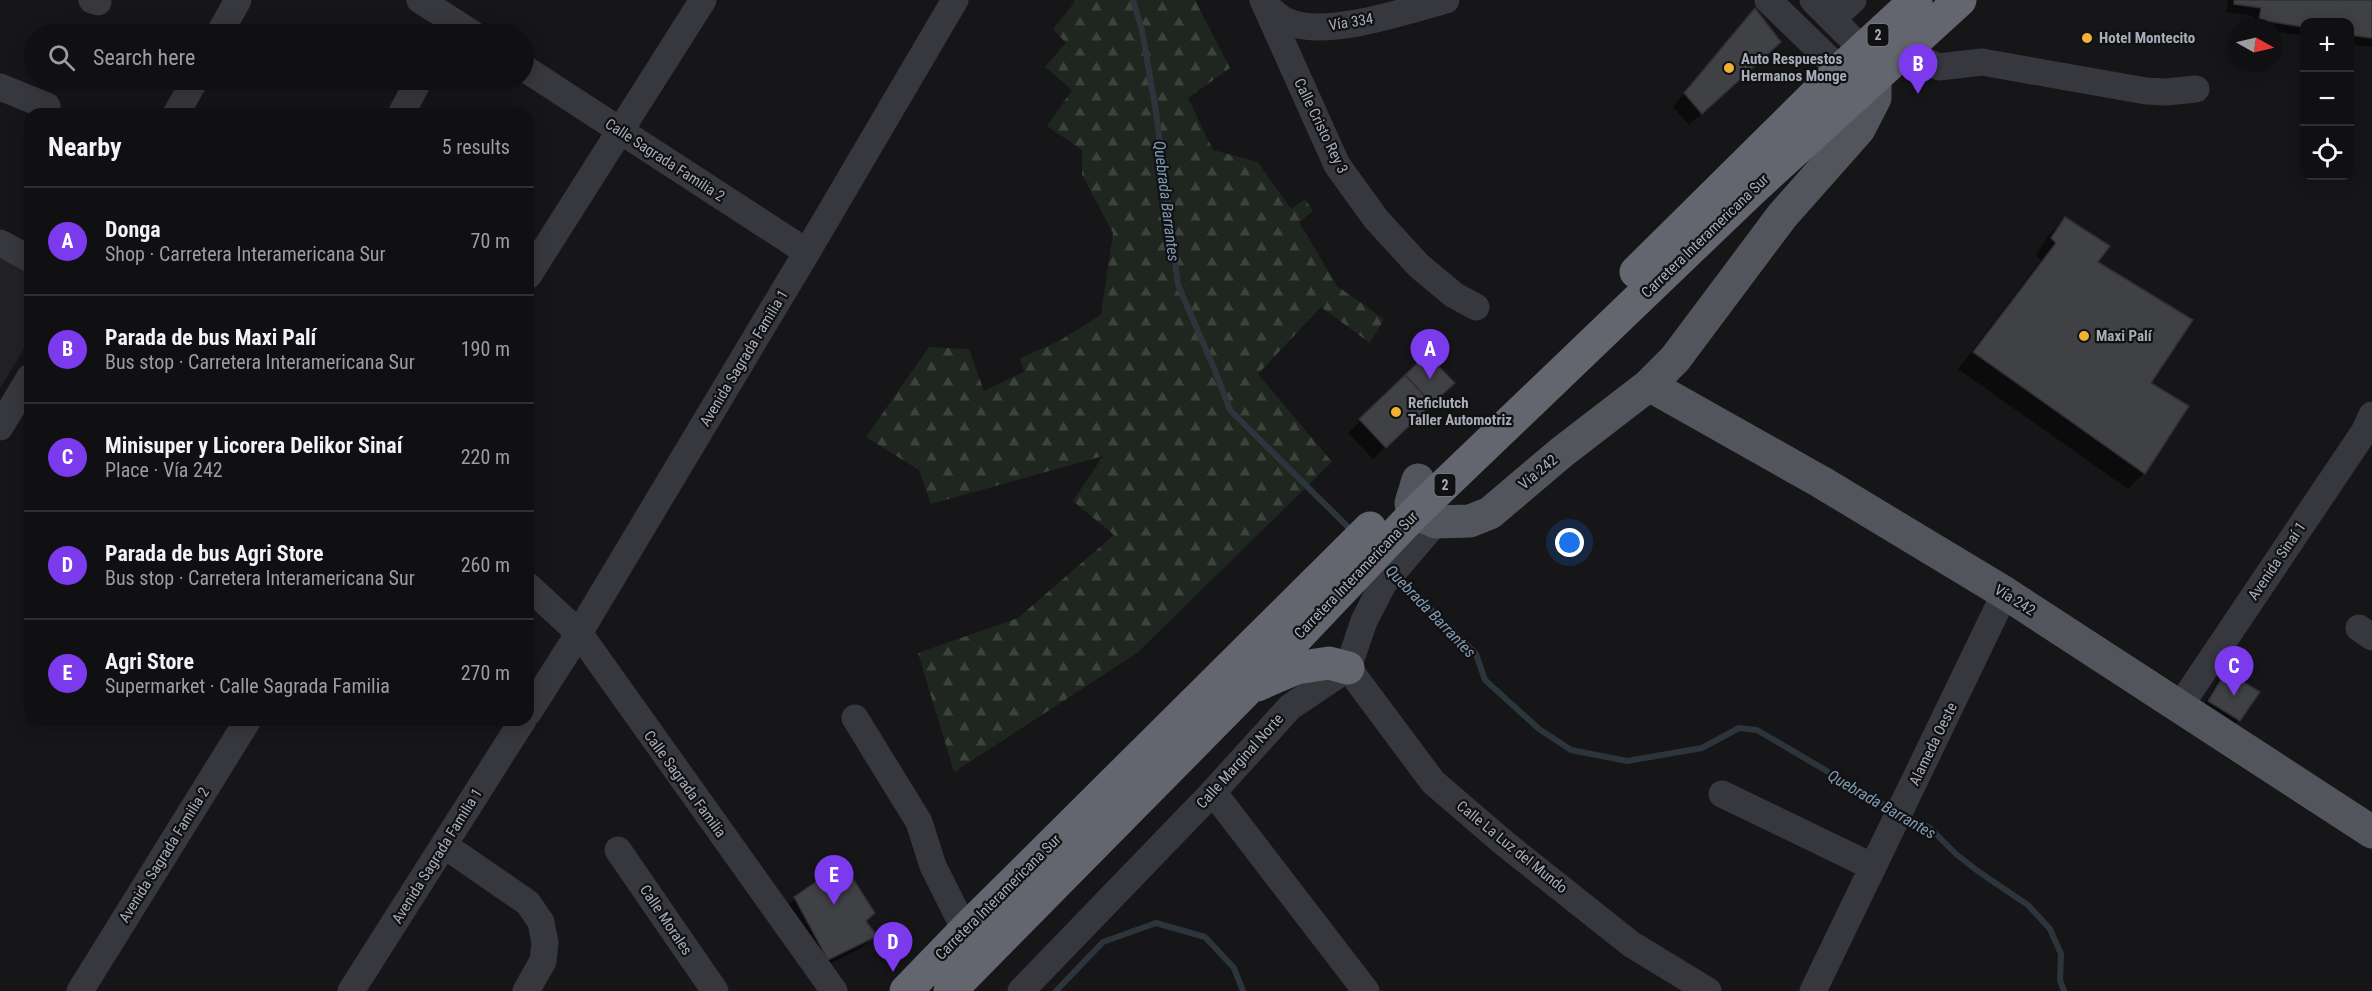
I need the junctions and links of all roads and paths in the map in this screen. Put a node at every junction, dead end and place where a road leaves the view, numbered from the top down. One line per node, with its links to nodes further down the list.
1 (238, 0): 15 (street)
2 (420, 0): 14 (street)
3 (703, 0): 25 (street)
4 (1446, 0): 12 (street, Vía 334)
5 (1768, 0): 16 (street)
6 (1813, 0): 13 (street)
7 (1853, 0): 13 (street)
8 (1916, 0): 16 (highway, Carretera Interamericana Sur / 2)
9 (1941, 0): 16 (highway, Carretera Interamericana Sur)
10 (1960, 0): 16 (highway, Carretera Interamericana Sur / 2)
11 (950, 2): 27 (street, Avenida Sagrada Familia 1)
12 (1263, 2): 30 (street, Calle Cristo Rey 3)
13 (1832, 20): 16 (street)
14 (457, 22)
15 (225, 24)
16 (1877, 60): 19 (street); 31 (main road, Vía 242); 35 (highway, Carretera Interamericana Sur / 2); 36 (highway, Carretera Interamericana Sur / 2)
17 (534, 74): 25 (street, Calle Sagrada Familia 2)
18 (0, 87): 22 (street)
19 (2196, 88)
20 (190, 90): 23 (street)
21 (414, 90): 24 (street)
22 (47, 106)
23 (180, 108)
24 (404, 108)
25 (621, 131): 27 (street, Calle Sagrada Familia 2); 29 (street)
26 (0, 243): 28 (street)
27 (807, 252): 39 (street, Avenida Sagrada Familia 1)
28 (24, 256)
29 (534, 267)
30 (1476, 306)
31 (1649, 385): 36 (main road, Vía 242); 38 (main road, Vía 242)
32 (24, 387): 34 (street)
33 (2372, 415): 43 (street, Avenida Sinaí 1)
34 (0, 427)
35 (1418, 480): 36 (main road); 53 (highway, Carretera Interamericana Sur / 2)
36 (1426, 518): 40 (street); 41 (highway, Carretera Interamericana Sur / 2)
37 (534, 592): 39 (street, Calle Sagrada Familia)
38 (2005, 593): 43 (main road, Vía 242); 52 (street, Alameda Oeste)
39 (579, 633): 42 (street, Avenida Sagrada Familia 1); 58 (street, Calle Sagrada Familia)
40 (1348, 668): 41 (highway); 47 (street, Calle Marginal Norte); 63 (street, Calle La Luz del Mundo)
41 (1247, 690): 60 (highway, Carretera Interamericana Sur / 2)
42 (534, 704)
43 (2180, 706): 49 (main road, Vía 242)
44 (855, 718): 53 (street)
45 (244, 726): 54 (street, Avenida Sagrada Familia 2)
46 (519, 726): 50 (street, Avenida Sagrada Familia 1)
47 (1213, 792): 61 (street, Calle Marginal Norte); 62 (street)
48 (1722, 794): 52 (street)
49 (2372, 832)
50 (444, 845): 55 (street, Avenida Sagrada Familia 1); 56 (street)
51 (618, 850): 57 (street, Calle Morales)
52 (1873, 867): 64 (street, Alameda Oeste)
53 (965, 930): 59 (highway, Carretera Interamericana Sur / 2)
54 (80, 991)
55 (351, 991)
56 (526, 991)
57 (715, 991)
58 (834, 991)
59 (906, 991)
60 (950, 991)
61 (1021, 991)
62 (1366, 991)
63 (1708, 991)
64 (1813, 991)

